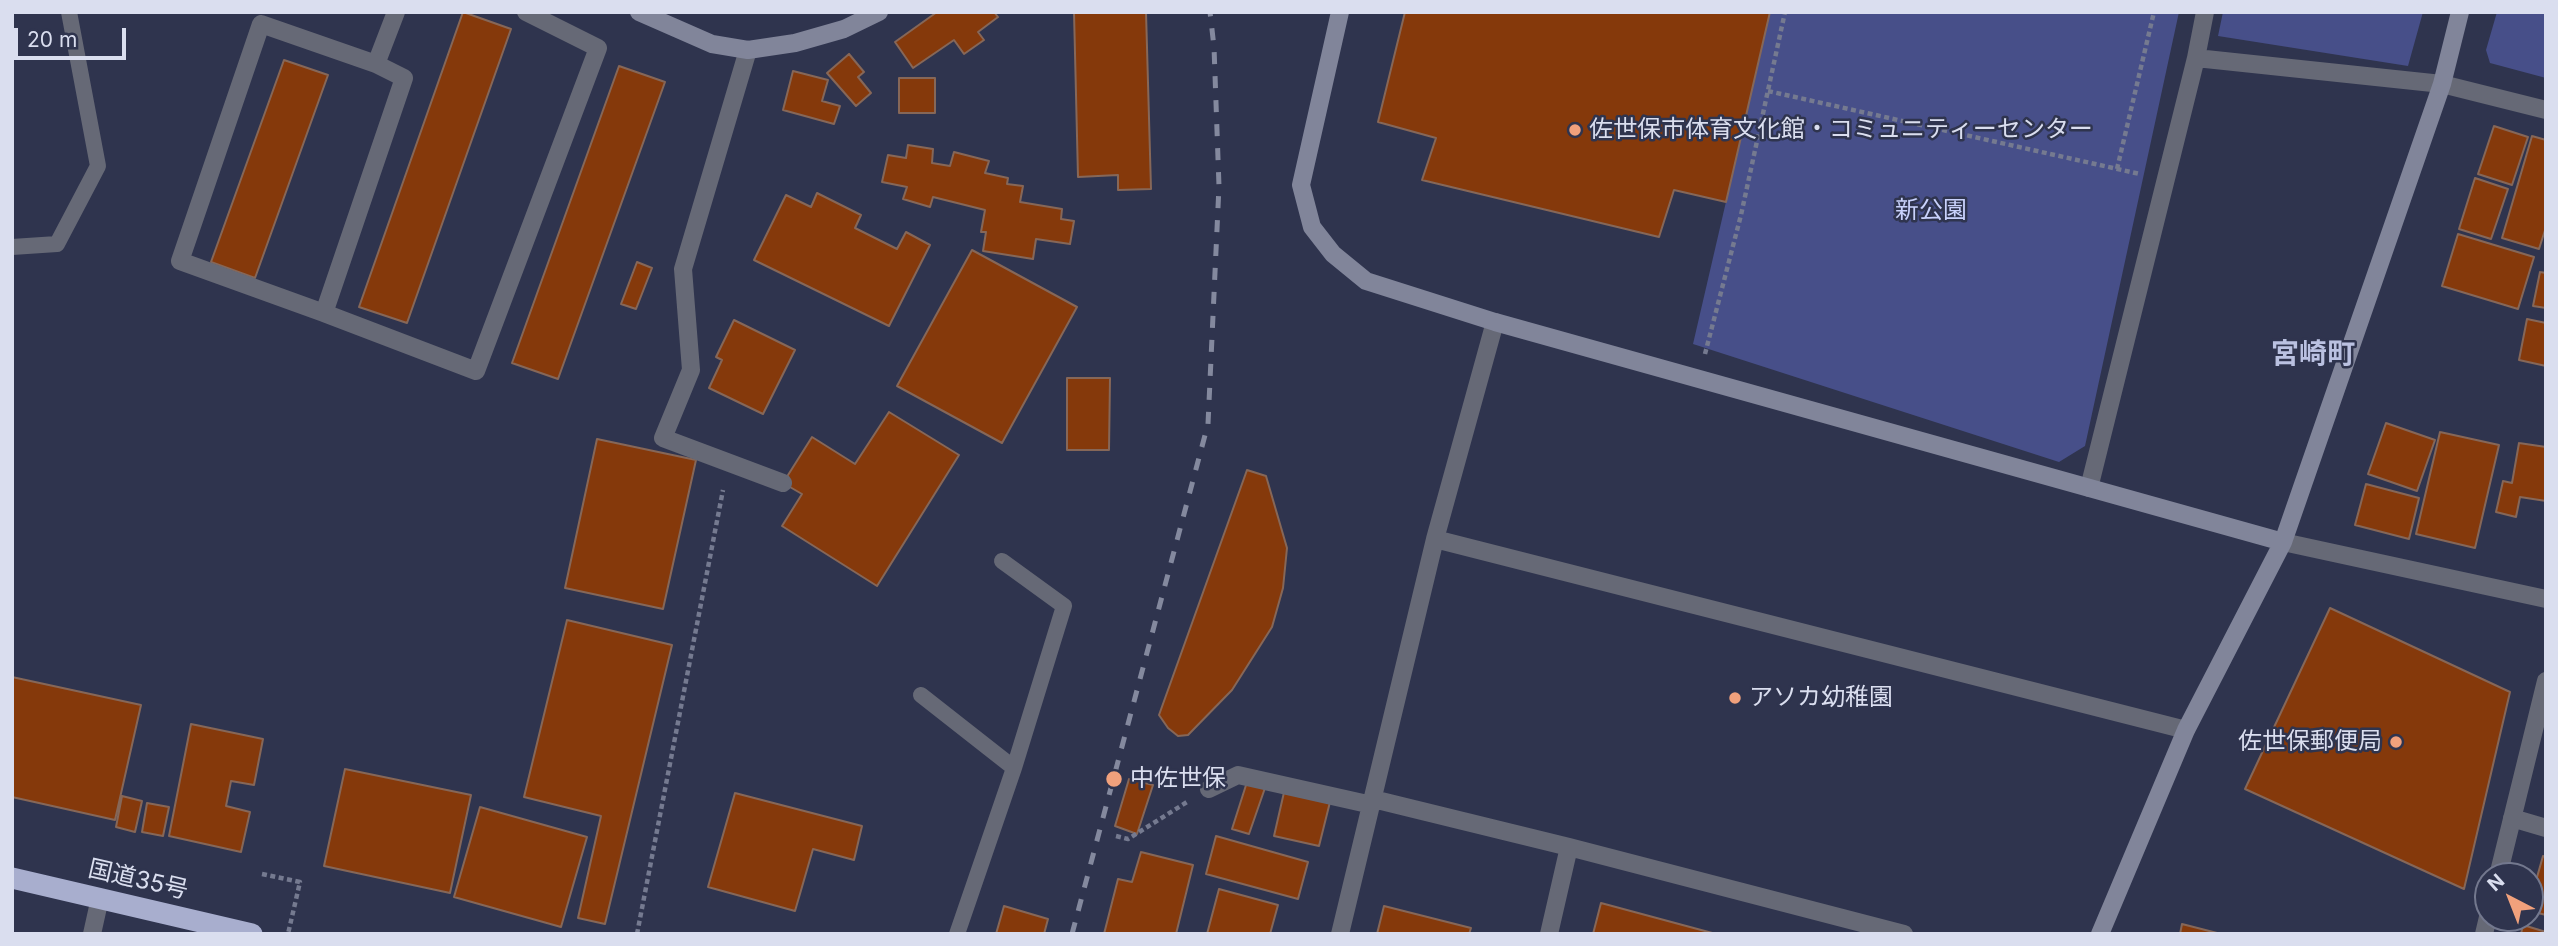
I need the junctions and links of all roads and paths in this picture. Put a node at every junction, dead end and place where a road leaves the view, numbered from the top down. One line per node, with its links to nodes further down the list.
1 (69, 12): 19 (lane)
2 (396, 12): 13 (street)
3 (526, 12): 20 (street)
4 (639, 12): 11 (street)
5 (878, 12): 11 (street)
6 (1340, 12): 21 (street)
7 (1785, 12): 15 (path)
8 (2154, 12): 17 (path)
9 (2205, 12): 12 (street)
10 (2460, 12): 14 (street)
11 (748, 50): 23 (street)
12 (2196, 58): 14 (street); 18 (street)
13 (376, 64): 20 (street); 20 (street)
14 (2442, 84): 16 (street); 27 (street)
15 (1768, 91): 17 (path); 22 (path)
16 (2546, 110)
17 (2117, 169): 18 (path)
18 (2166, 180): 25 (street)
19 (12, 247)
20 (324, 313)
21 (1495, 322): 22 (street); 26 (street)
22 (1698, 378): 25 (street)
23 (728, 462): 24 (street); 47 (path)
24 (783, 482)
25 (2089, 488): 27 (street)
26 (1435, 539): 32 (street); 35 (street)
27 (2283, 542): 29 (street); 32 (street)
28 (1003, 561): 33 (lane)
29 (2546, 599)
30 (2546, 681): 36 (street)
31 (921, 695): 33 (lane)
32 (2186, 730): 52 (street)
33 (1014, 768): 48 (lane)
34 (1209, 789): 35 (street); 38 (path)
35 (1373, 802): 39 (street); 49 (street)
36 (2512, 818): 37 (street); 40 (street)
37 (2546, 828)
38 (1116, 836)
39 (1569, 847): 50 (street); 51 (street)
40 (2501, 862)
41 (262, 874): 46 (path)
42 (12, 878): 43 (highway, 国道35号)
43 (100, 898): 44 (street); 45 (highway, 国道35号)
44 (92, 934)
45 (251, 934)
46 (288, 934)
47 (637, 934)
48 (957, 934)
49 (1340, 934)
50 (1549, 934)
51 (1903, 934)
52 (2100, 934)

